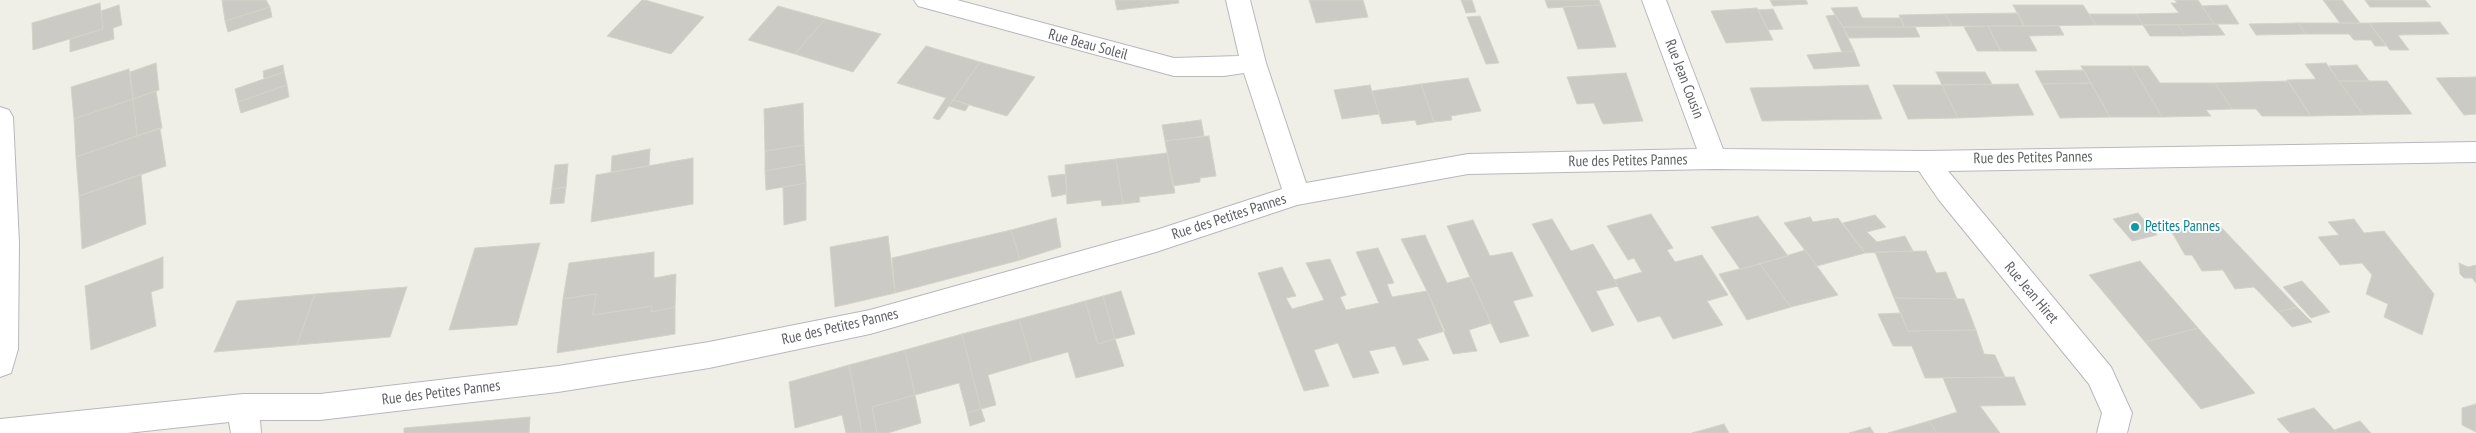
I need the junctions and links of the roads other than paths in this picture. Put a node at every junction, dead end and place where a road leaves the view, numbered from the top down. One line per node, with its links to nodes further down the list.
1 (926, 0): 4 (street, Rue Beau Soleil)
2 (1238, 0): 4 (street)
3 (1654, 0): 7 (street, Rue Jean Cousin)
4 (1253, 63): 9 (street)
5 (0, 117): 10 (street)
6 (2476, 152): 8 (street, Rue des Petites Pannes)
7 (1714, 159): 8 (street, Rue des Petites Pannes); 9 (street, Rue des Petites Pannes)
8 (1926, 161): 13 (street, Rue Jean Hiret)
9 (1297, 194): 11 (street, Rue des Petites Pannes)
10 (0, 364)
11 (245, 420): 12 (street, Rue des Petites Pannes)
12 (0, 433)
13 (2112, 433)

